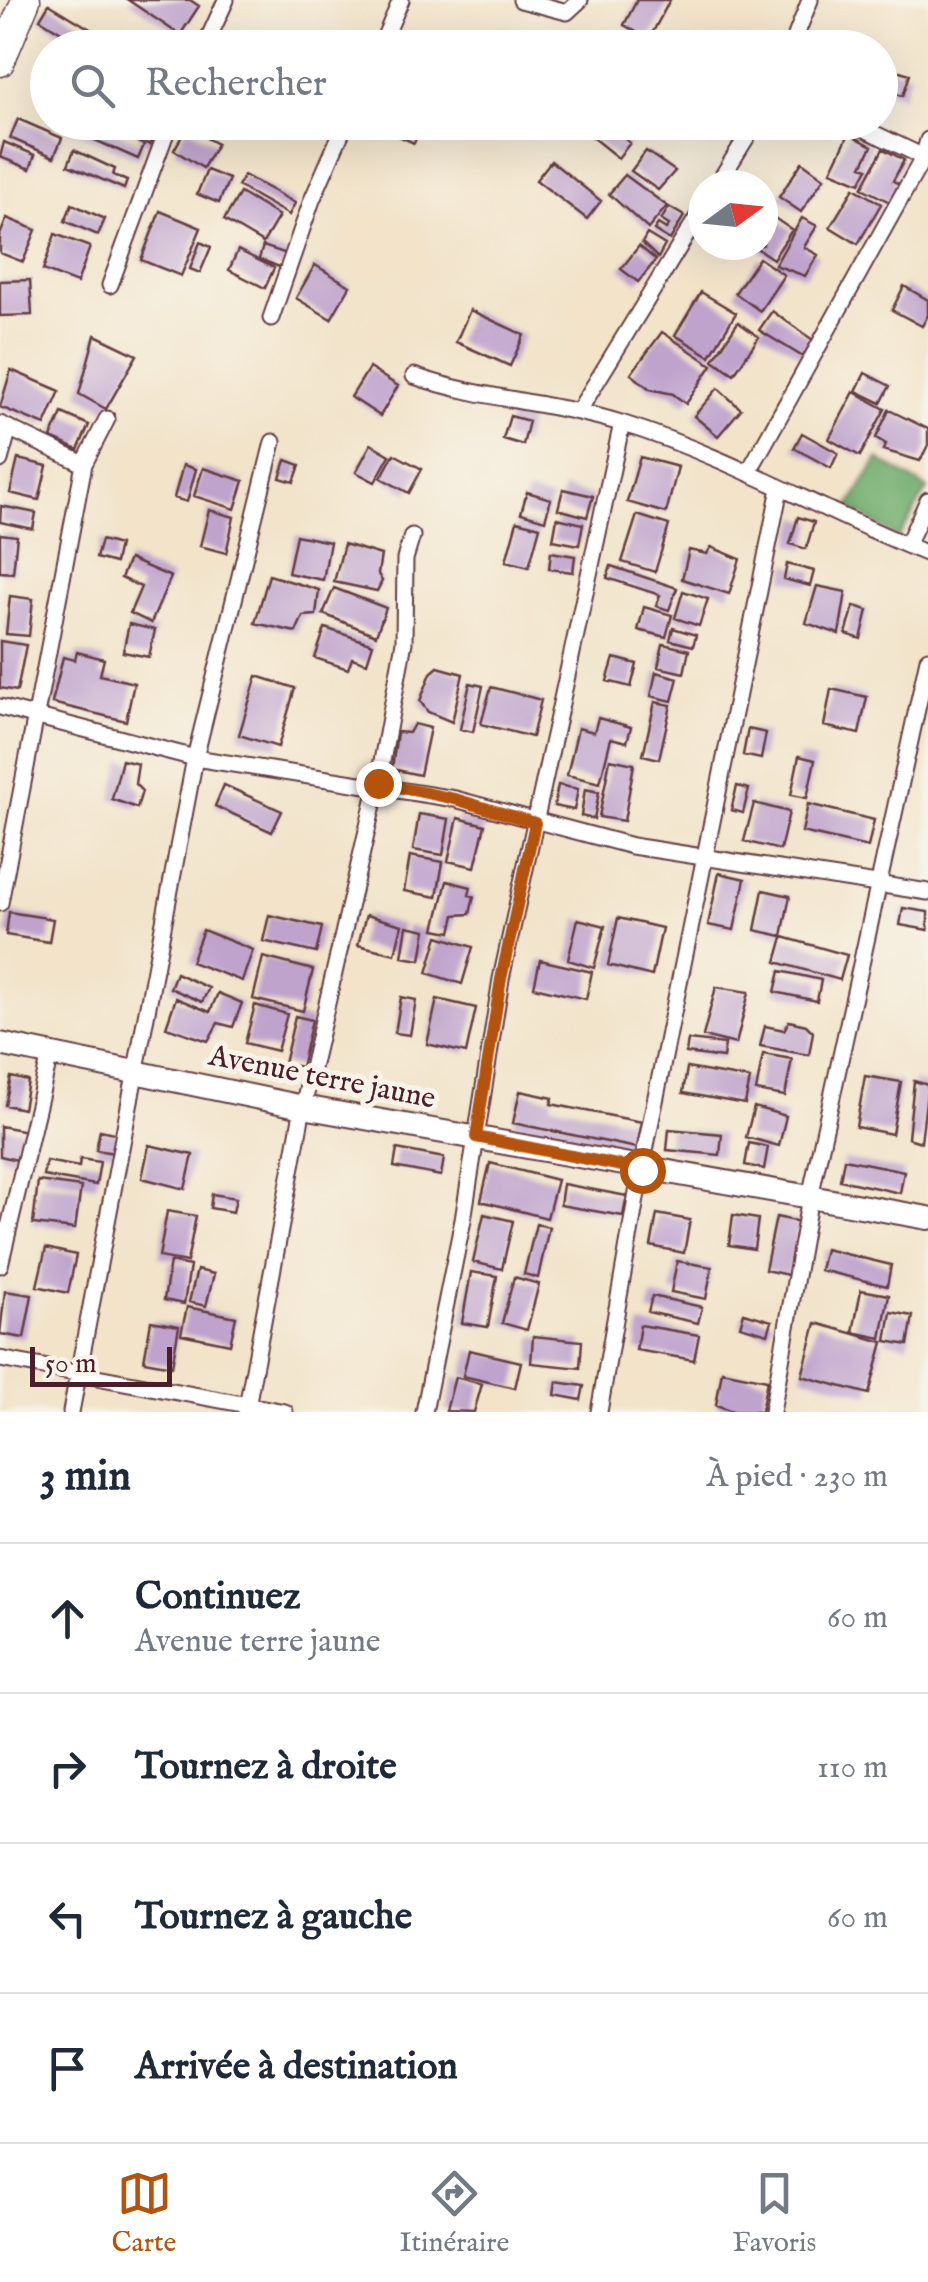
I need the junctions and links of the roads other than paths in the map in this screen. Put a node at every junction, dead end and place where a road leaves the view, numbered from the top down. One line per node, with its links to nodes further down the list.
1 (26, 0): 10 (highway)
2 (226, 0): 7 (street)
3 (401, 0): 8 (street)
4 (521, 0): 5 (street)
5 (580, 0)
6 (810, 0): 9 (street)
7 (212, 30)
8 (388, 30)
9 (798, 30)
10 (0, 62)
11 (163, 140): 19 (street)
12 (338, 140): 20 (street)
13 (745, 140): 17 (street)
14 (887, 140): 16 (street)
15 (928, 140): 16 (street)
16 (926, 159): 29 (street)
17 (726, 170)
18 (688, 232): 22 (street)
19 (110, 285)
20 (271, 318)
21 (414, 376): 22 (street)
22 (578, 412): 24 (street)
23 (107, 419): 28 (street)
24 (622, 423): 29 (street); 40 (street)
25 (4, 426): 27 (street); 28 (street)
26 (273, 442): 38 (street)
27 (0, 460)
28 (84, 464): 37 (street)
29 (748, 473): 30 (street)
30 (780, 488): 33 (street); 41 (street)
31 (928, 500): 33 (street)
32 (412, 536): 39 (street)
33 (907, 545): 34 (street)
34 (928, 554)
35 (928, 659): 42 (street)
36 (0, 707): 37 (street)
37 (34, 713): 38 (street); 44 (street)
38 (195, 758): 39 (street); 47 (street)
39 (378, 783): 40 (street); 48 (street)
40 (535, 823): 41 (street); 49 (street)
41 (706, 858): 42 (street); 50 (street)
42 (878, 885): 43 (street); 51 (street)
43 (928, 892)
44 (0, 904)
45 (0, 1044): 46 (street, Avenue terre jaune)
46 (50, 1055): 47 (street, Avenue terre jaune); 53 (street)
47 (138, 1072): 48 (street, Avenue terre jaune); 55 (street)
48 (303, 1107): 49 (street, Avenue terre jaune); 56 (street)
49 (476, 1137): 50 (street, Avenue terre jaune); 59 (street)
50 (642, 1170): 51 (street, Avenue terre jaune); 60 (street)
51 (810, 1197): 52 (street, Avenue terre jaune); 61 (street)
52 (928, 1218)
53 (0, 1265)
54 (0, 1359): 55 (street)
55 (78, 1374): 56 (street); 57 (street)
56 (247, 1408): 58 (street)
57 (71, 1412)
58 (285, 1412)
59 (424, 1412)
60 (599, 1412)
61 (772, 1412)

